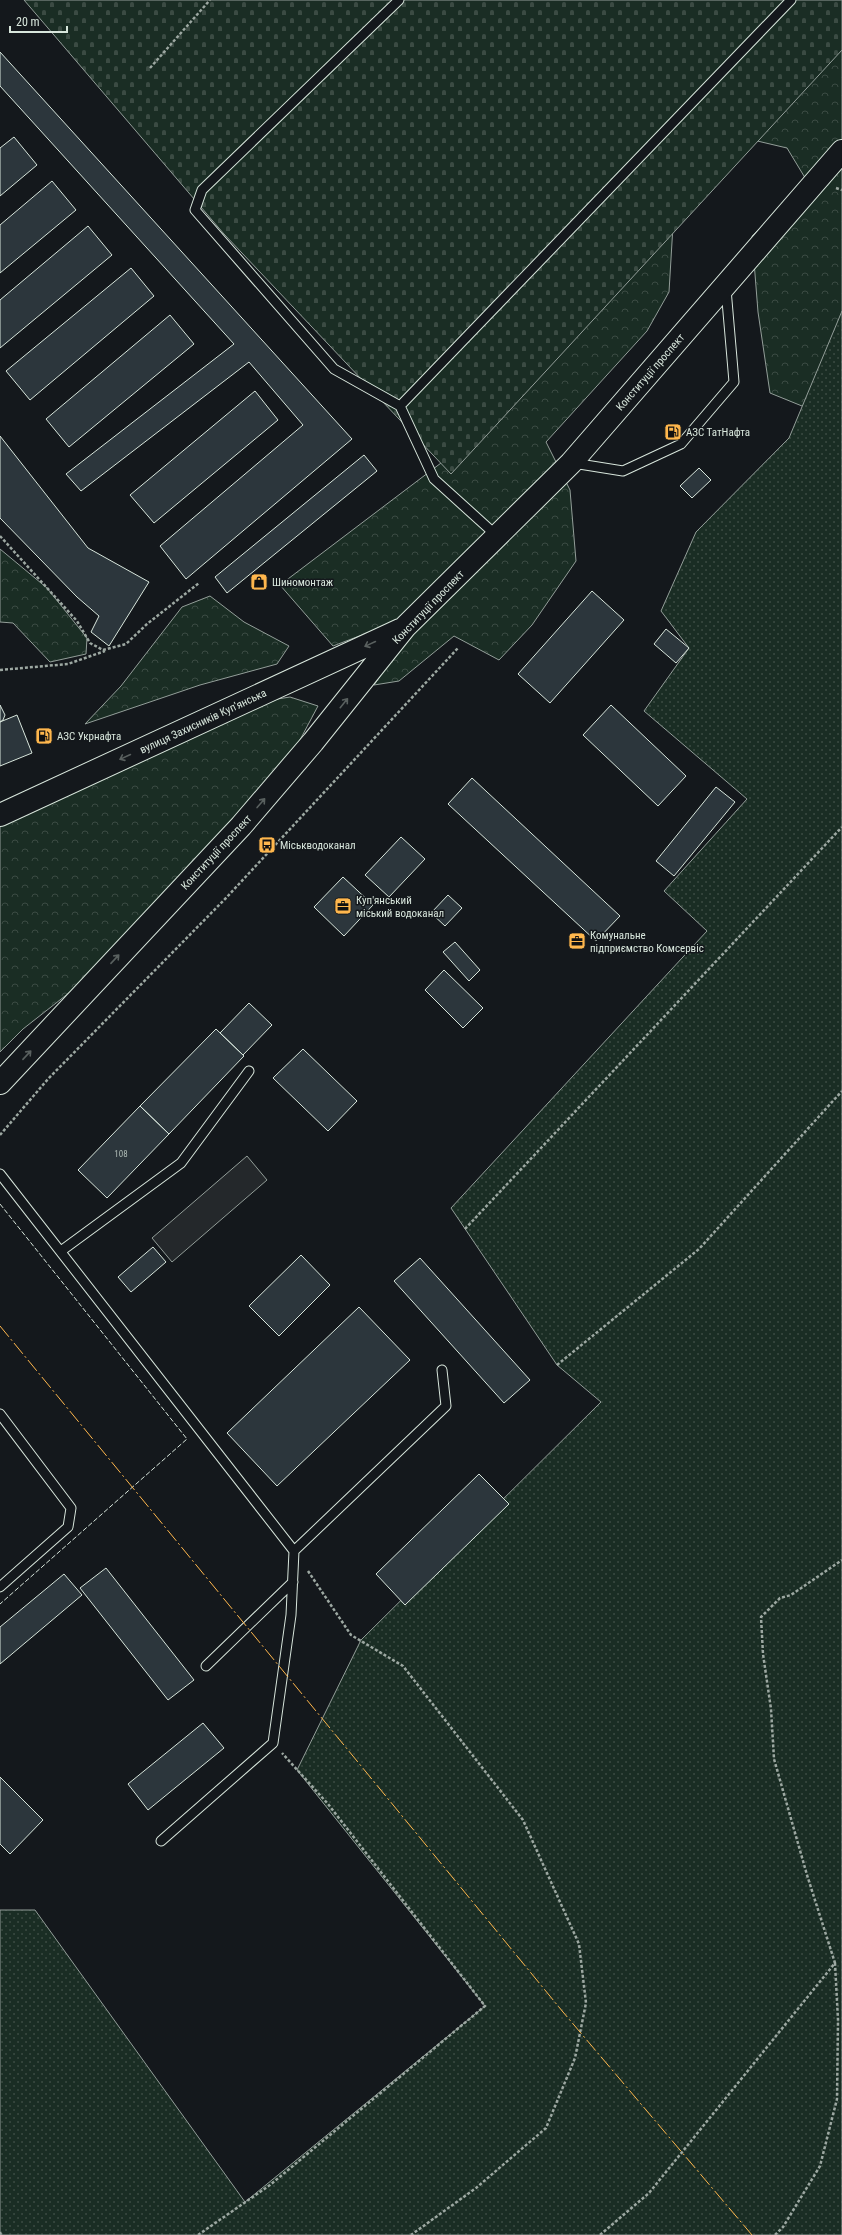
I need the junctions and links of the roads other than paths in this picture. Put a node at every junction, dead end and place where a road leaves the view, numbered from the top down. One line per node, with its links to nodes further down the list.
1 (399, 0): 5 (lane)
2 (791, 0): 5 (lane)
3 (842, 151): 4 (main road, Конституції проспект)
4 (725, 285): 6 (main road, Конституції проспект); 6 (lane)
5 (400, 406): 7 (lane)
6 (571, 463): 7 (main road, Конституції проспект)
7 (497, 536): 8 (main road, Конституції проспект)
8 (405, 627): 9 (main road, вулиця Захисників Куп'янська, one-way to 9); 11 (main road, Конституції проспект, one-way to 8)
9 (0, 815)
10 (249, 1071): 13 (lane)
11 (0, 1083)
12 (0, 1174): 13 (lane)
13 (61, 1252): 16 (lane)
14 (442, 1370): 16 (lane)
15 (0, 1414): 18 (lane)
16 (294, 1550): 17 (lane)
17 (293, 1582): 19 (lane); 20 (lane)
18 (0, 1587)
19 (206, 1666)
20 (162, 1841)

